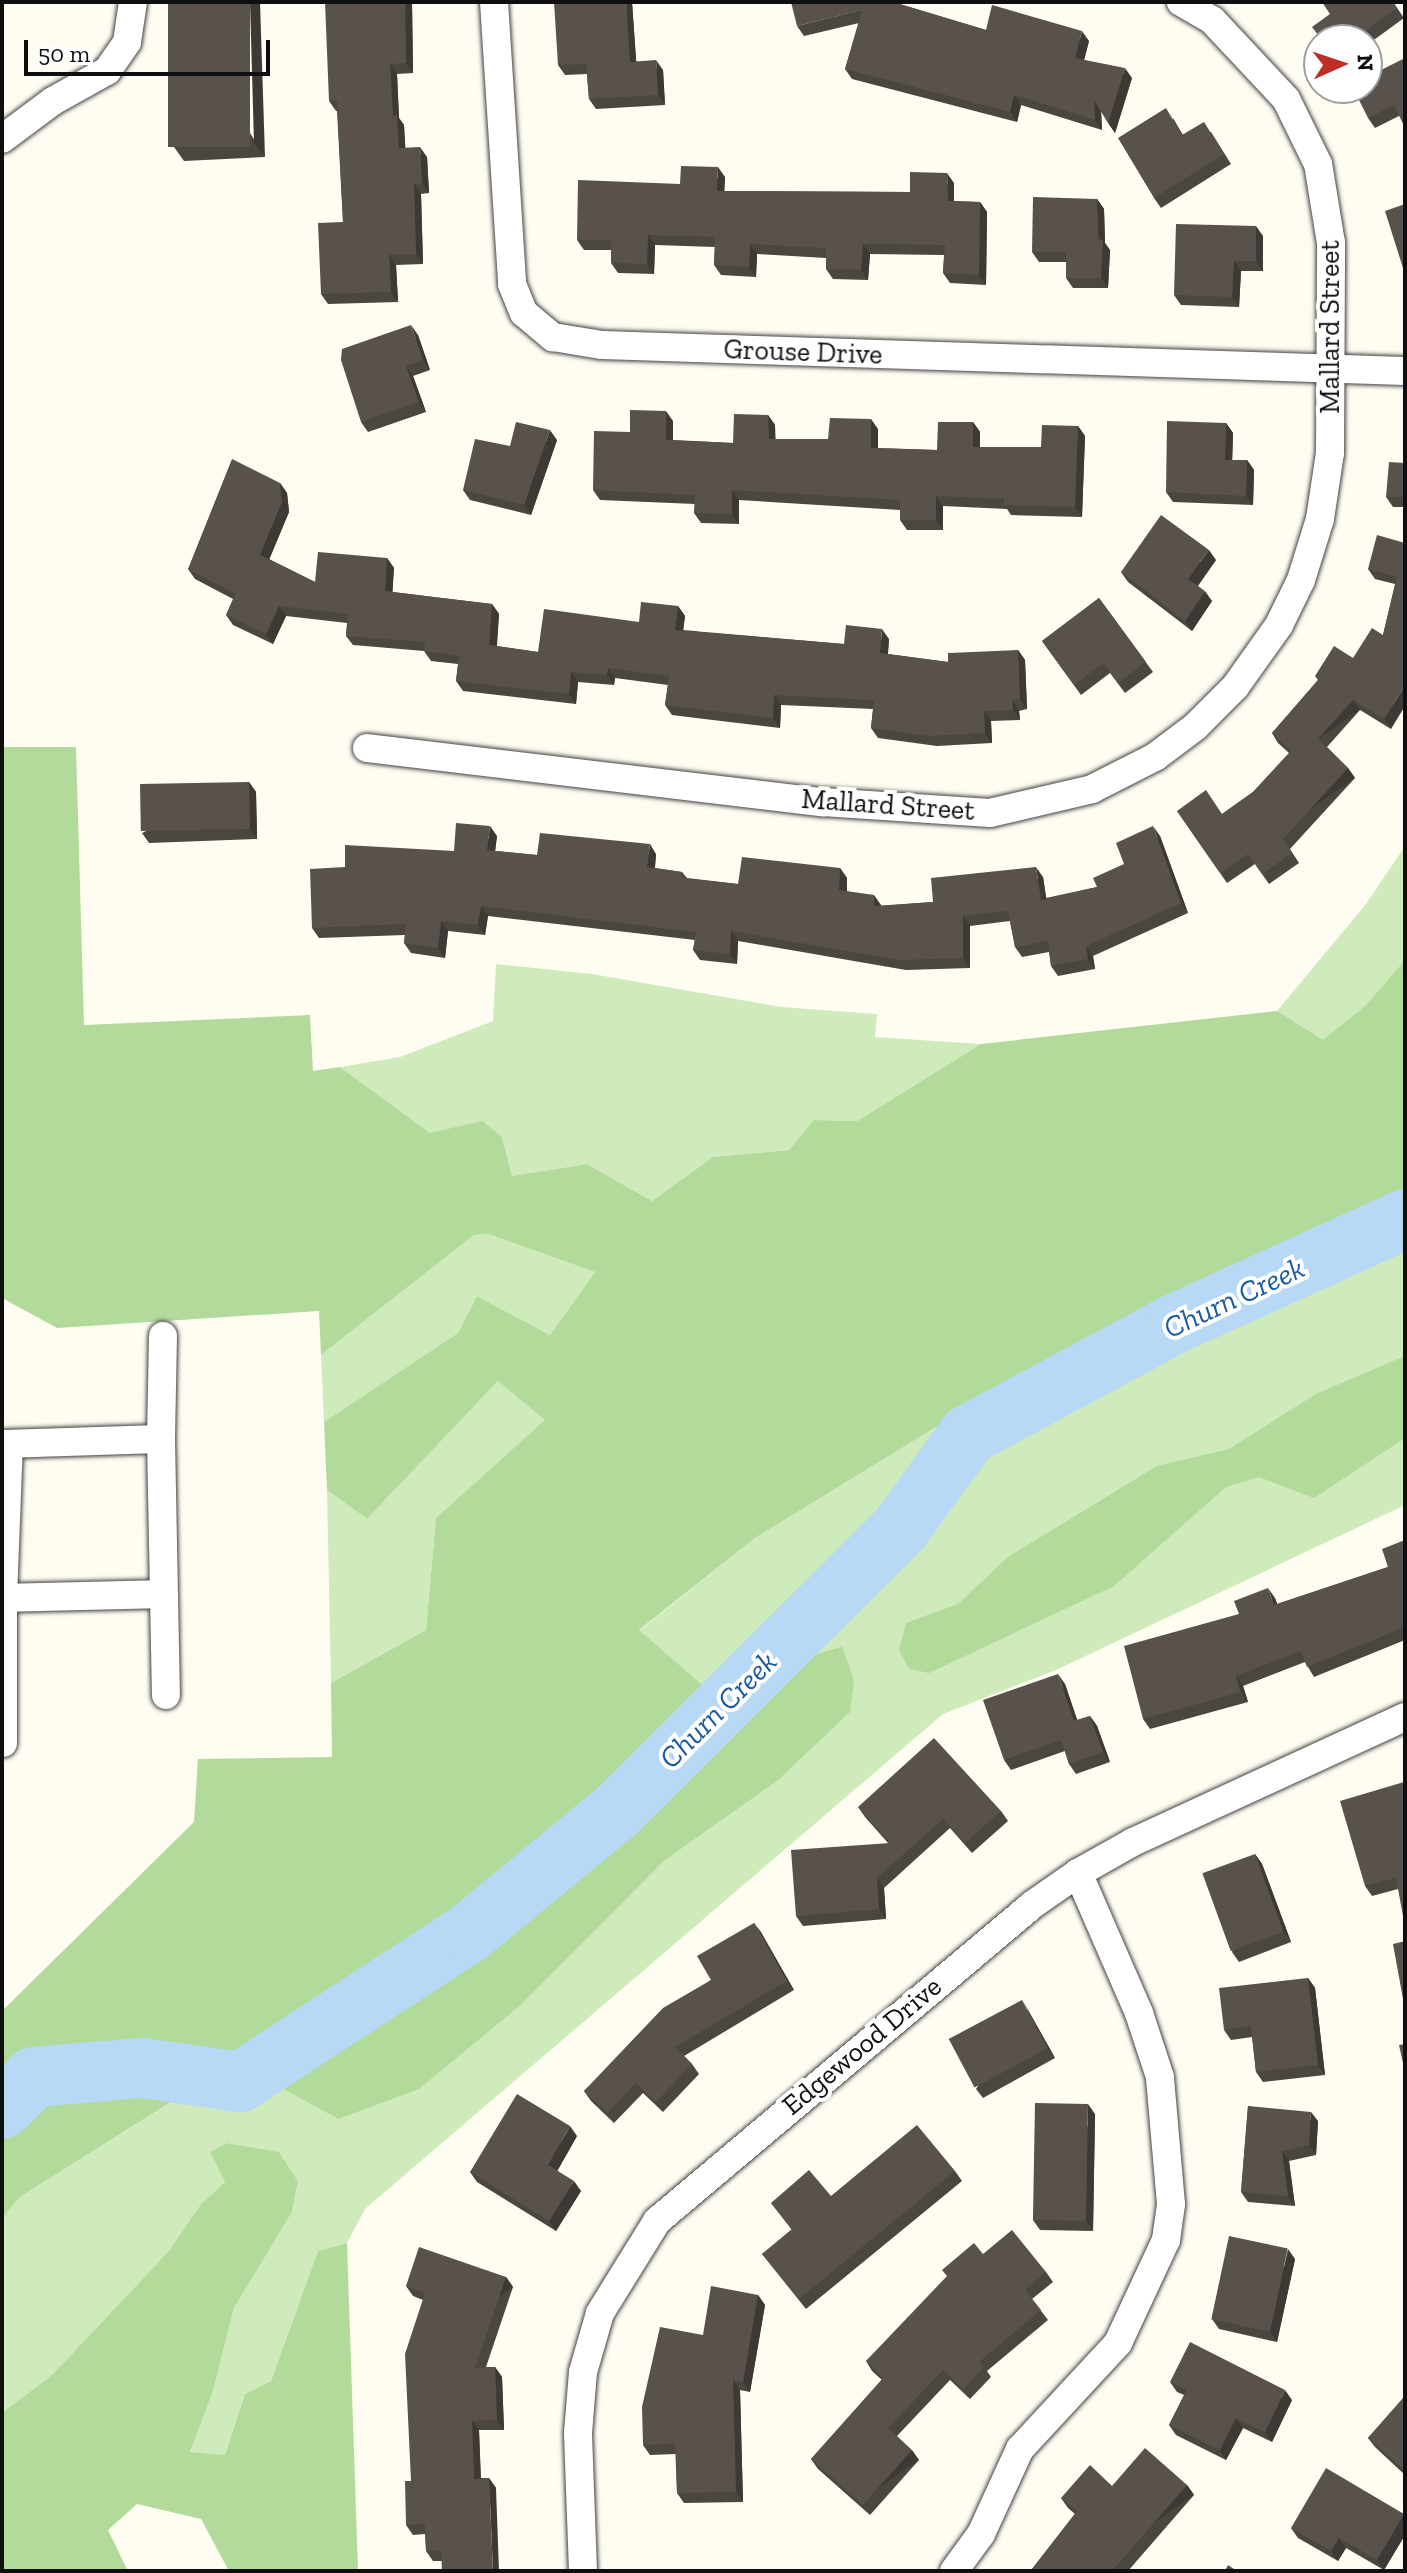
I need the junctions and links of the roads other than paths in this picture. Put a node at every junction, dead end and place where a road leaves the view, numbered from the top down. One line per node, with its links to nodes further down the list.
1 (133, 2): 4 (street)
2 (494, 2): 5 (street, Grouse Drive)
3 (1181, 2): 5 (street, Mallard Street)
4 (2, 139)
5 (1332, 368): 6 (street, Grouse Drive); 7 (street, Mallard Street)
6 (1405, 371)
7 (367, 748)
8 (163, 1336): 9 (street)
9 (161, 1439): 10 (street); 11 (street)
10 (6, 1444): 12 (street)
11 (163, 1594): 12 (street); 13 (street)
12 (3, 1598): 15 (street)
13 (166, 1695)
14 (1405, 1717): 16 (street, Edgewood Drive)
15 (3, 1743)
16 (1078, 1873): 17 (street, Edgewood Drive); 18 (street)
17 (583, 2571)
18 (954, 2571)

